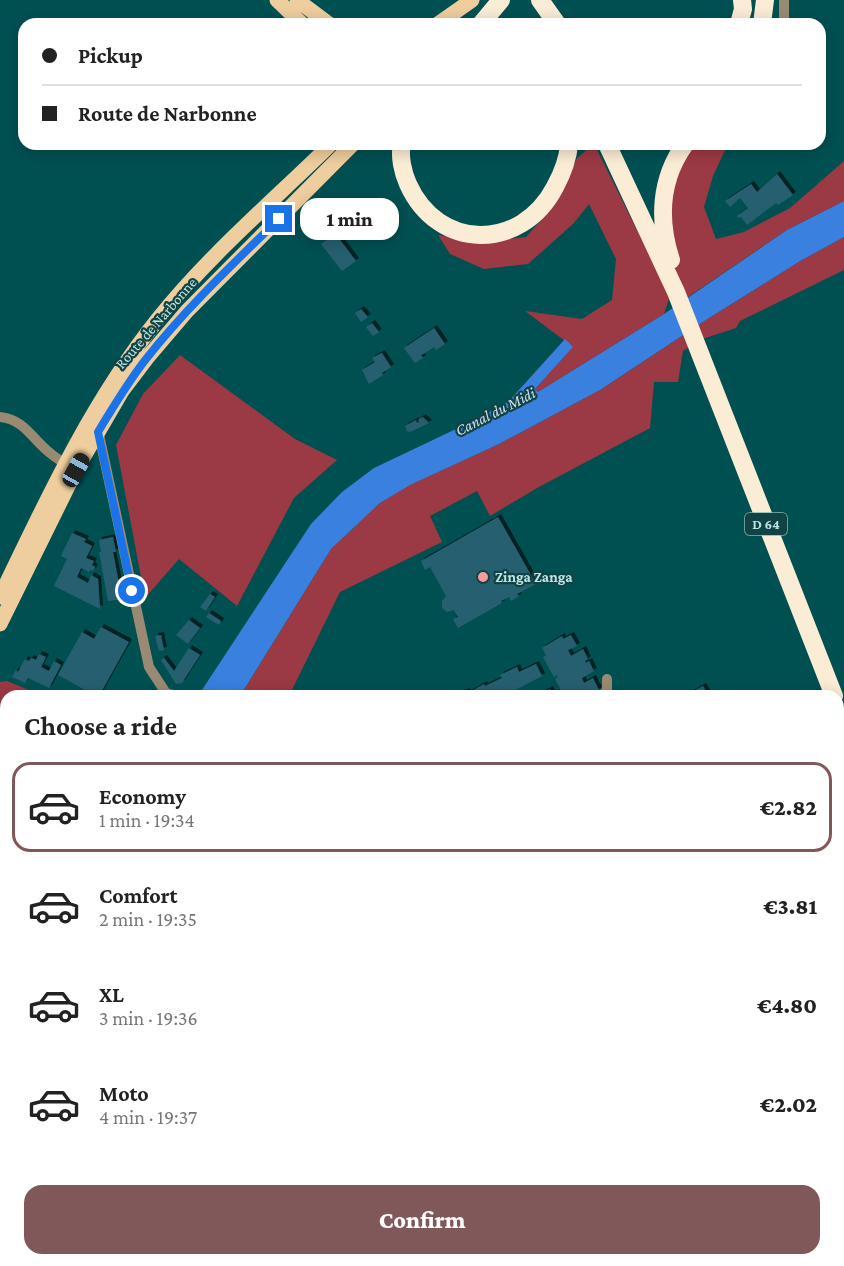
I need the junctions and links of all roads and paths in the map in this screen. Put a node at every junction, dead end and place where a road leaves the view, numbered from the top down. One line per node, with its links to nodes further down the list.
1 (277, 0): 9 (main road)
2 (297, 0): 10 (main road)
3 (474, 0): 11 (main road); 12 (main road)
4 (500, 0): 13 (main road); 14 (highway)
5 (742, 0): 16 (highway)
6 (765, 0): 17 (highway)
7 (784, 0): 18 (street)
8 (538, 8): 15 (highway)
9 (296, 18)
10 (321, 18)
11 (447, 18)
12 (458, 18)
13 (480, 18)
14 (486, 18)
15 (550, 18)
16 (741, 18)
17 (763, 18)
18 (784, 18)
19 (313, 150): 27 (main road)
20 (325, 150): 27 (main road, Route de Narbonne)
21 (347, 150): 32 (main road, Route de Narbonne)
22 (400, 150): 23 (highway)
23 (568, 150)
24 (602, 150): 28 (highway, D 64)
25 (610, 150): 28 (highway, D 64)
26 (682, 150): 28 (highway)
27 (242, 230): 30 (main road, Route de Narbonne)
28 (673, 294): 29 (highway, D 64)
29 (696, 354): 39 (highway, D 64); 40 (highway, D 64)
30 (100, 402): 32 (street); 33 (main road, Route de Narbonne)
31 (0, 417): 33 (street)
32 (98, 432): 33 (main road, Route de Narbonne); 37 (street)
33 (71, 466): 34 (main road, Route de Narbonne); 35 (main road, Route de Narbonne)
34 (0, 597)
35 (0, 624)
36 (607, 679): 38 (street)
37 (164, 690)
38 (608, 690)
39 (824, 690)
40 (832, 690)

